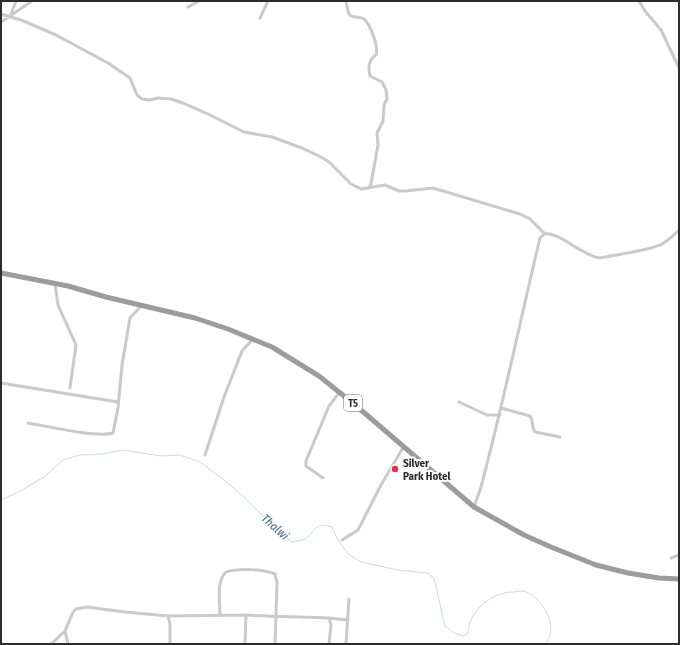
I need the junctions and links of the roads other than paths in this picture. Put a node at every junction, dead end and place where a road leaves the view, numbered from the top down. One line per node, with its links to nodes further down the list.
1 (16, 1): 9 (street)
2 (32, 1): 9 (street)
3 (199, 1): 7 (street)
4 (268, 1): 10 (street)
5 (346, 1): 13 (street)
6 (639, 1): 12 (street)
7 (188, 7)
8 (1, 14): 9 (street)
9 (9, 16): 11 (street); 13 (street)
10 (260, 18)
11 (1, 22)
12 (678, 65)
13 (368, 188): 15 (street)
14 (679, 230): 15 (street)
15 (545, 234): 25 (street)
16 (1, 273): 17 (highway, T5)
17 (55, 284): 18 (highway, T5); 21 (street)
18 (141, 306): 19 (highway, T5); 23 (street)
19 (253, 339): 22 (highway, T5); 30 (street)
20 (1, 383): 23 (street)
21 (70, 388)
22 (339, 393): 29 (highway, T5); 31 (street)
23 (118, 402): 27 (street)
24 (459, 402): 26 (street)
25 (502, 408): 26 (street); 28 (street)
26 (500, 415): 32 (street)
27 (28, 423)
28 (560, 437)
29 (404, 446): 32 (highway, T5); 33 (street)
30 (205, 455)
31 (323, 478)
32 (474, 507): 36 (highway, T5)
33 (342, 540)
34 (679, 555): 35 (street)
35 (671, 558)
36 (679, 579)
37 (349, 599): 43 (street)
38 (220, 615): 39 (street); 40 (street); 41 (street)
39 (246, 615): 41 (street); 48 (street)
40 (168, 616): 44 (street); 47 (street)
41 (275, 617): 42 (street); 49 (street)
42 (329, 618): 43 (street); 50 (street)
43 (347, 620): 51 (street)
44 (65, 631): 45 (street); 46 (street)
45 (51, 644)
46 (68, 644)
47 (170, 644)
48 (245, 644)
49 (275, 644)
50 (329, 644)
51 (346, 644)

